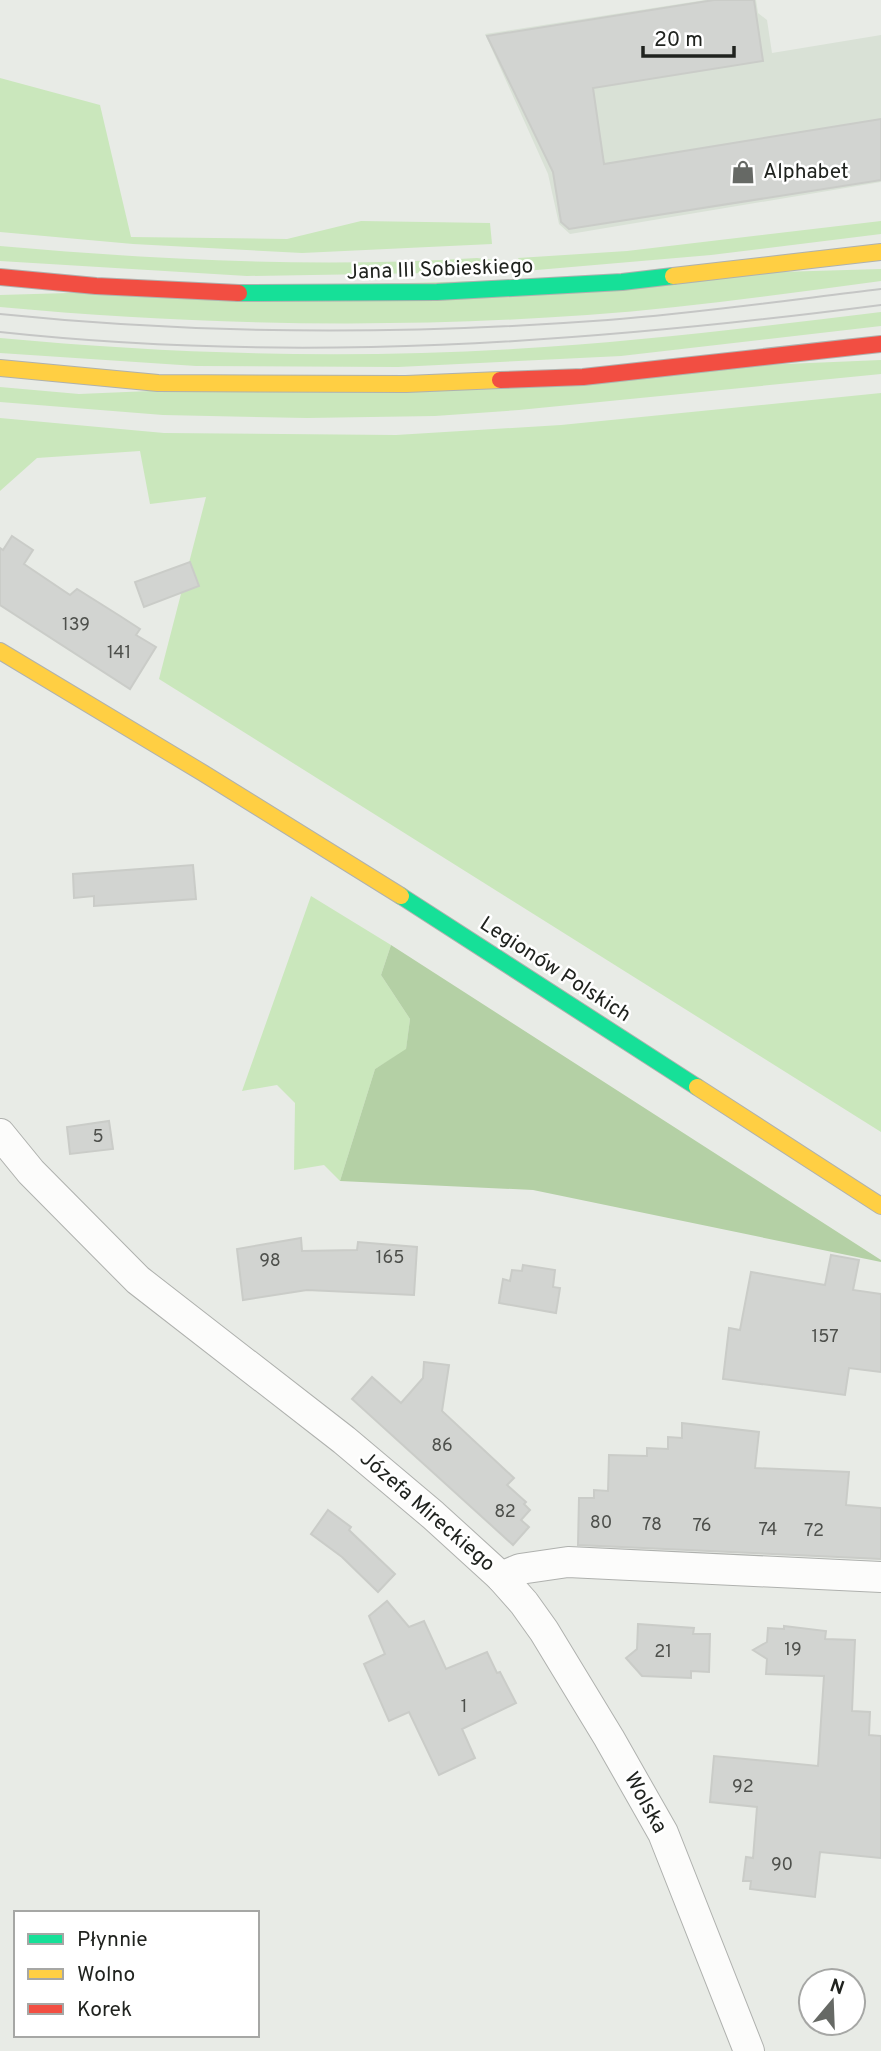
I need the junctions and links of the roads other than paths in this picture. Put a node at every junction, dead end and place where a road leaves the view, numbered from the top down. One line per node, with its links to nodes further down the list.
1 (881, 252): 2 (main road, Jana III Sobieskiego)
2 (0, 276)
3 (881, 344): 4 (main road)
4 (0, 368)
5 (0, 651): 7 (main road, Legionów Polskich)
6 (0, 1134): 8 (street, Józefa Mireckiego)
7 (881, 1206)
8 (501, 1577): 9 (street, Józefa Mireckiego); 10 (street, Wolska)
9 (881, 1577)
10 (749, 2051)

